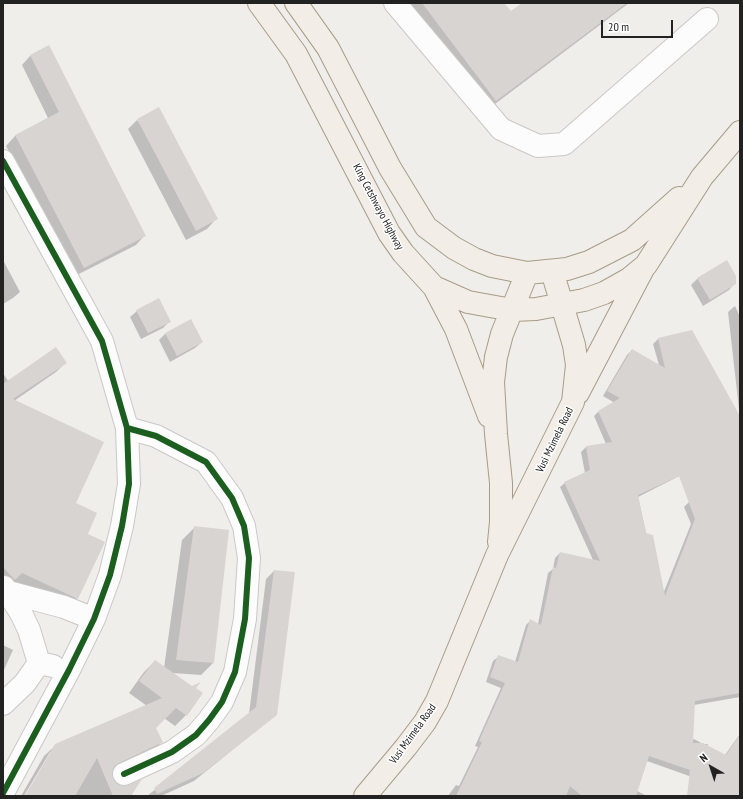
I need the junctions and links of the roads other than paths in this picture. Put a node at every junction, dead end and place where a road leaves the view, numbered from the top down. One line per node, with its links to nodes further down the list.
1 (259, 3): 11 (main road, King Cetshwayo Highway)
2 (296, 3): 10 (main road, King Cetshwayo Highway)
3 (395, 3): 4 (street)
4 (707, 19)
5 (740, 132): 7 (main road, King Cetshwayo Highway)
6 (3, 161): 15 (street)
7 (702, 177): 8 (main road, King Cetshwayo Highway); 9 (main road, King Cetshwayo Highway)
8 (646, 265): 12 (main road, King Cetshwayo Highway); 14 (main road)
9 (552, 272): 10 (main road, King Cetshwayo Highway); 12 (main road, Vusi Mzimela Road)
10 (527, 273): 13 (main road, Vusi Mzimela Road)
11 (434, 287): 13 (main road, King Cetshwayo Highway); 16 (main road)
12 (562, 305): 13 (main road, King Cetshwayo Highway); 14 (main road, Vusi Mzimela Road)
13 (512, 310): 16 (main road, Vusi Mzimela Road)
14 (573, 402): 17 (main road, Vusi Mzimela Road)
15 (127, 428): 19 (street); 23 (street)
16 (496, 434): 17 (main road, Vusi Mzimela Road)
17 (498, 556): 25 (main road, Vusi Mzimela Road)
18 (5, 589): 19 (street); 20 (street)
19 (94, 619): 21 (street)
20 (39, 663): 21 (street); 22 (street)
21 (69, 670): 24 (street)
22 (3, 704)
23 (124, 774)
24 (3, 793)
25 (365, 796)

